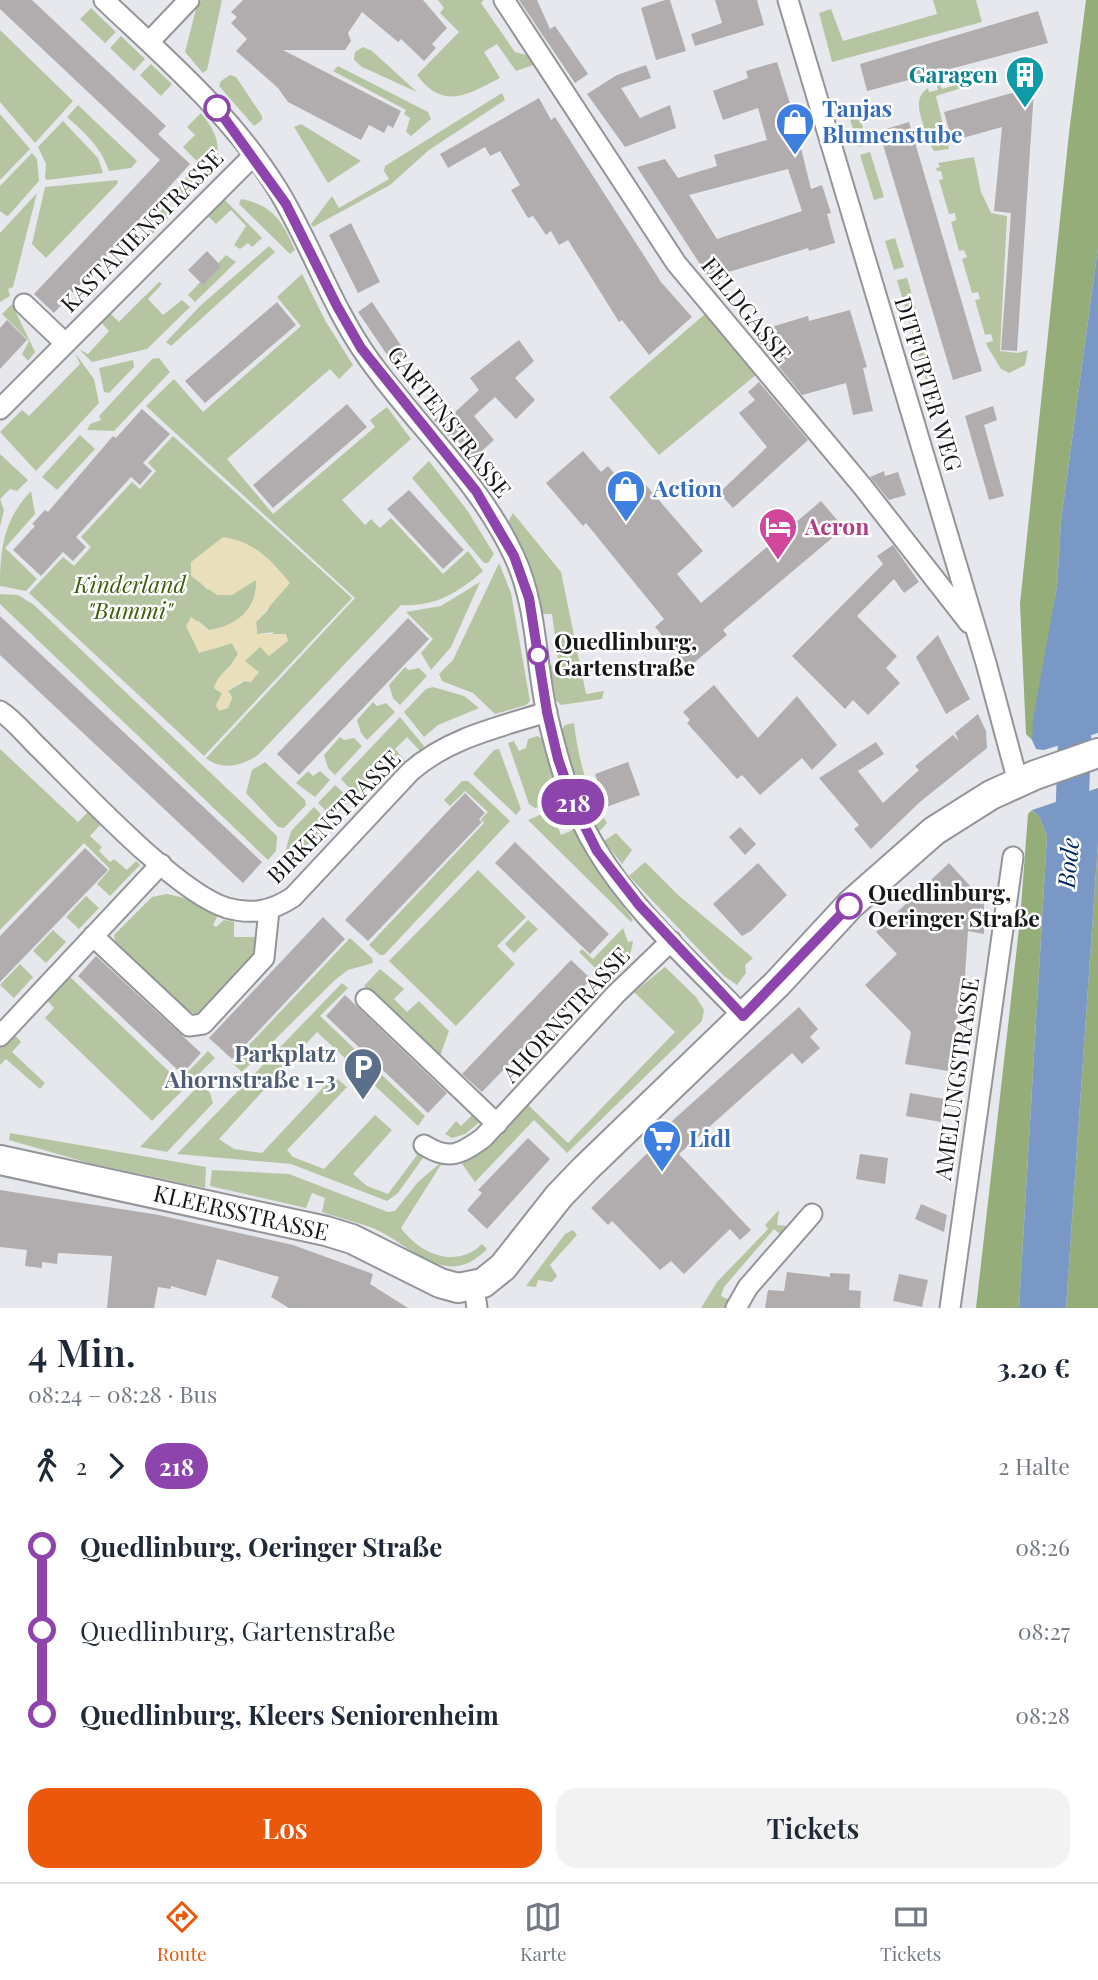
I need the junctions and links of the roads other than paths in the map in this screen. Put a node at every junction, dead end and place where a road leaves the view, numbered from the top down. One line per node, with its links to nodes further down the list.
1 (104, 0): 5 (street, GARTENSTRASSE)
2 (189, 0): 5 (street)
3 (504, 0): 10 (street, FELDGASSE)
4 (788, 0): 10 (street, DITFURTER WEG)
5 (149, 42): 6 (street, GARTENSTRASSE)
6 (254, 155): 8 (street, KASTANIENSTRASSE); 12 (street, GARTENSTRASSE)
7 (24, 304): 8 (street, KASTANIENSTRASSE)
8 (65, 343): 9 (street, KASTANIENSTRASSE)
9 (0, 409)
10 (976, 633): 14 (street, DITFURTER WEG)
11 (0, 711): 16 (street, BIRKENSTRASSE)
12 (547, 712): 17 (street, BIRKENSTRASSE); 19 (street, GARTENSTRASSE)
13 (1098, 753): 14 (main road)
14 (1026, 778): 21 (main road)
15 (1013, 857): 29 (street, AMELUNGSTRASSE)
16 (161, 864): 17 (street, BIRKENSTRASSE); 18 (street)
17 (269, 910): 18 (street)
18 (93, 936): 22 (street)
19 (671, 941): 21 (street, GARTENSTRASSE); 23 (street, AHORNSTRASSE)
20 (366, 999): 23 (street)
21 (743, 1016): 27 (main road)
22 (0, 1036)
23 (497, 1124): 24 (street, AHORNSTRASSE)
24 (424, 1145)
25 (0, 1160): 27 (main road, KLEERSSTRASSE)
26 (813, 1214): 28 (street)
27 (475, 1297)
28 (736, 1308)
29 (950, 1308)

